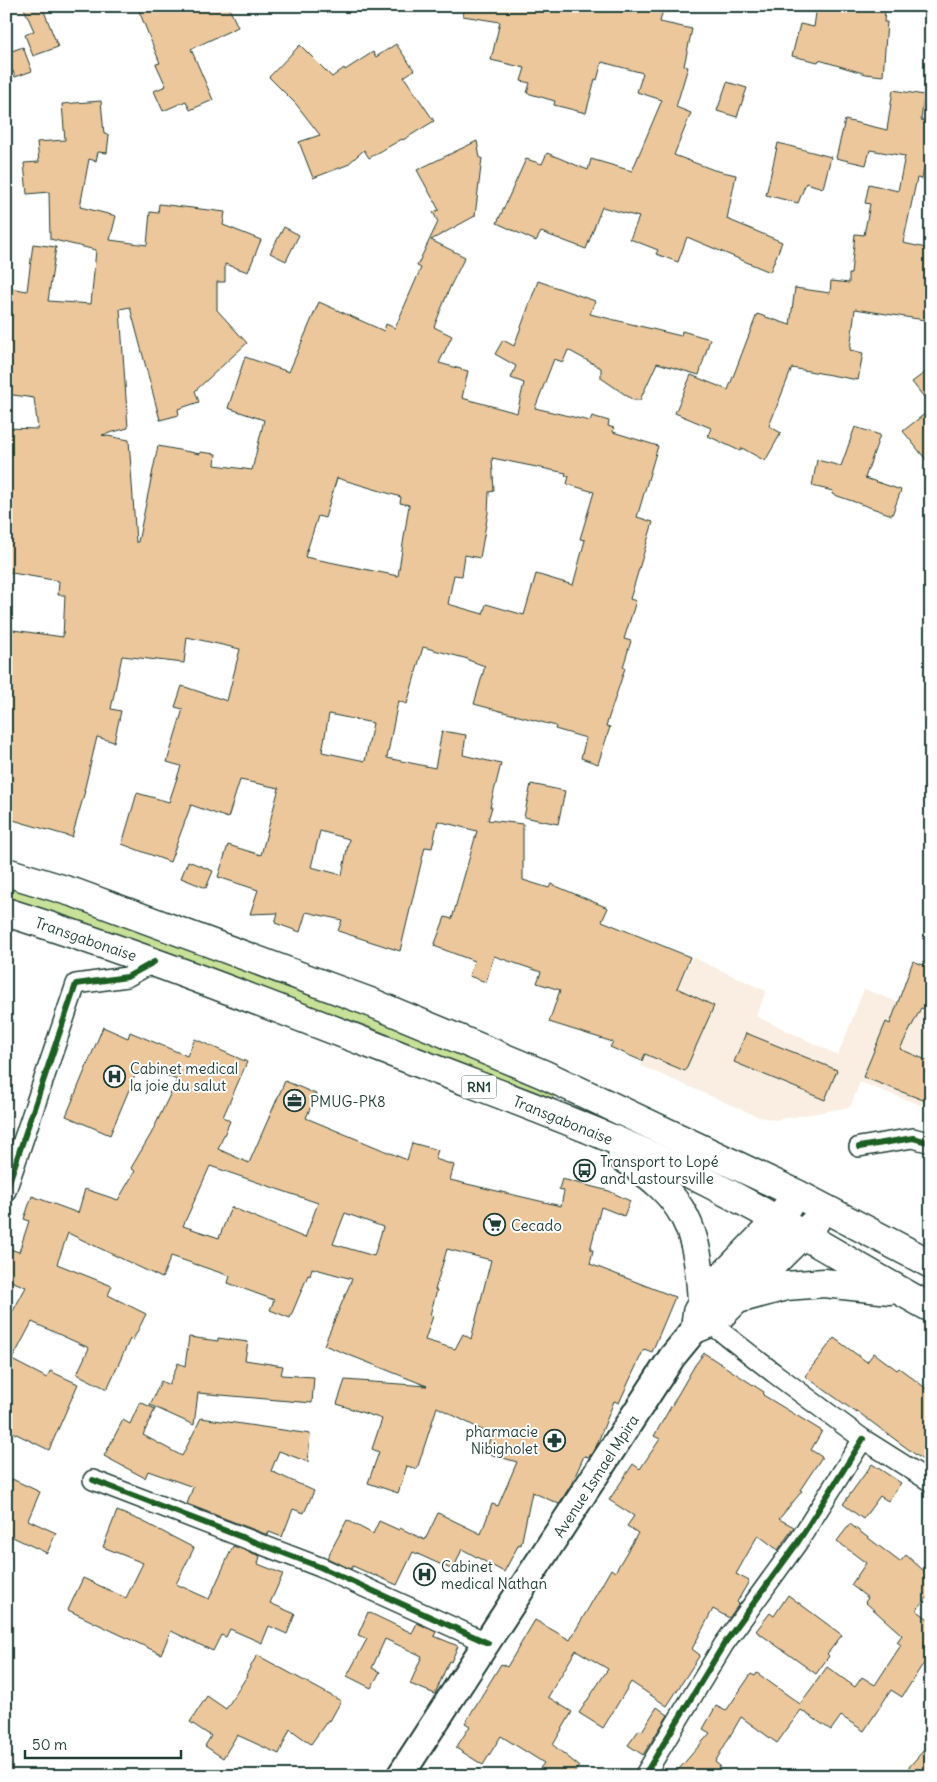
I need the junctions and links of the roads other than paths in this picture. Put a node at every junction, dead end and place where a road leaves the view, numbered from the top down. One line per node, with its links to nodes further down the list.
1 (6, 872): 8 (highway, Transgabonaise / RN1)
2 (6, 912): 3 (highway, Transgabonaise / RN1)
3 (154, 962): 4 (highway, Transgabonaise / RN1); 7 (street)
4 (566, 1120): 10 (highway, Transgabonaise / RN1); 16 (highway)
5 (931, 1143): 6 (street)
6 (859, 1147)
7 (6, 1191)
8 (797, 1194): 9 (highway, Transgabonaise / RN1); 10 (highway)
9 (827, 1210): 11 (highway); 12 (highway, Transgabonaise / RN1)
10 (778, 1220): 11 (highway, Transgabonaise / RN1); 16 (highway)
11 (803, 1233): 13 (highway, Transgabonaise / RN1); 14 (highway)
12 (931, 1264)
13 (901, 1292): 14 (highway); 15 (highway, Transgabonaise / RN1)
14 (736, 1299): 16 (highway)
15 (931, 1308)
16 (703, 1318): 17 (street); 20 (main road, Avenue Ismael Mpira)
17 (863, 1439): 19 (street); 22 (street)
18 (93, 1480): 20 (street)
19 (931, 1482)
20 (488, 1643): 21 (main road, Avenue Ismael Mpira)
21 (400, 1776)
22 (644, 1776)

